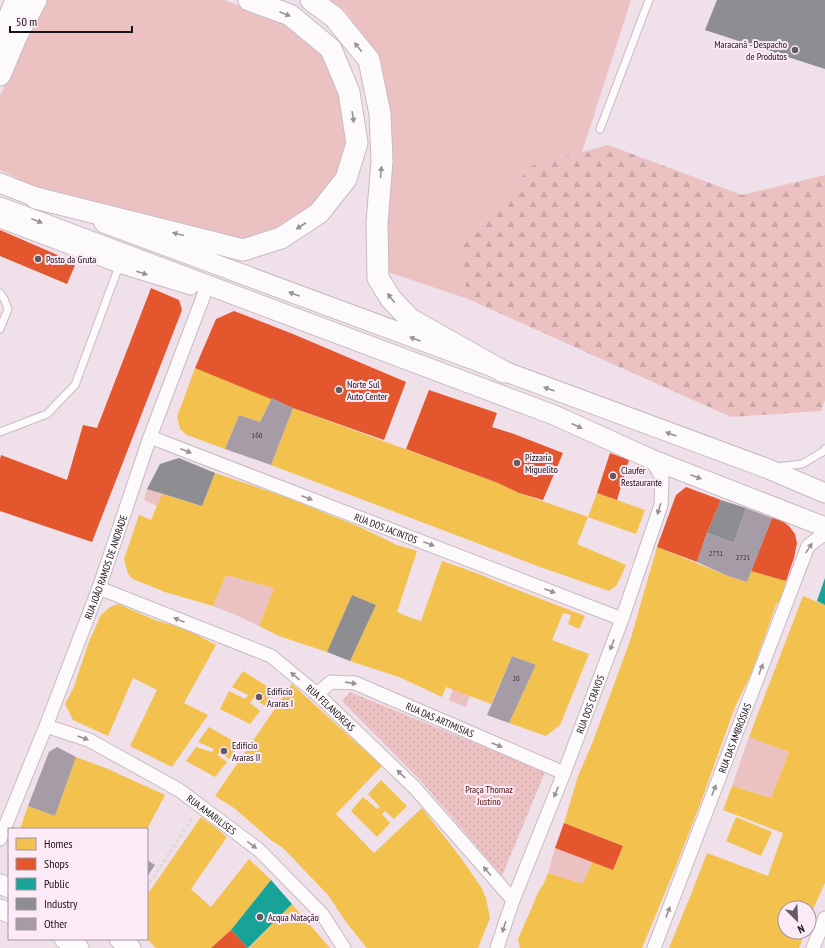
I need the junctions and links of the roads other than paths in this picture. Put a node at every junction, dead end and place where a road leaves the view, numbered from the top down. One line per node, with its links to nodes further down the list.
1 (16, 0): 6 (main road)
2 (36, 0): 7 (main road)
3 (249, 0): 10 (main road, one-way to 10)
4 (311, 0): 17 (main road, one-way to 4)
5 (649, 0): 8 (lane)
6 (0, 40)
7 (0, 75)
8 (600, 129)
9 (2, 184): 10 (main road)
10 (36, 198): 17 (main road, one-way to 10)
11 (0, 207): 18 (main road, one-way to 18)
12 (0, 221): 13 (street)
13 (119, 266): 14 (street, one-way to 14); 19 (lane)
14 (205, 292): 18 (street); 20 (street, RUA JOÃO RAMOS DE ANDRADE)
15 (0, 293): 16 (lane)
16 (0, 329)
17 (504, 372): 23 (main road, one-way to 17)
18 (554, 415): 22 (main road, one-way to 22)
19 (0, 432)
20 (150, 437): 27 (street, RUA JOÃO RAMOS DE ANDRADE); 28 (street, RUA DOS JACINTOS, one-way to 28)
21 (825, 449): 23 (lane)
22 (651, 459): 25 (main road, one-way to 25); 28 (street, RUA DOS CRAVOS, one-way to 28)
23 (766, 468): 24 (main road)
24 (825, 493)
25 (825, 526)
26 (825, 535): 39 (street, RUA DAS AMBRÓSIAS, one-way to 26)
27 (99, 588): 29 (street, RUA FELANDREAS, one-way to 27); 30 (street, RUA JOÃO RAMOS DE ANDRADE)
28 (622, 619): 31 (street, RUA DOS CRAVOS, one-way to 31)
29 (317, 694): 31 (street, RUA DAS ARTIMISIAS, one-way to 31); 33 (street, RUA FELANDREAS, one-way to 29)
30 (46, 726): 32 (street, RUA JOÃO RAMOS DE ANDRADE); 37 (street, RUA AMARILISES, one-way to 37)
31 (564, 773): 33 (street, RUA DOS CRAVOS, one-way to 33)
32 (0, 839)
33 (513, 900): 38 (street, RUA DOS CRAVOS, one-way to 38)
34 (825, 918): 40 (street)
35 (120, 940): 36 (main road)
36 (131, 948)
37 (344, 948)
38 (497, 948)
39 (654, 948)
40 (813, 948)

